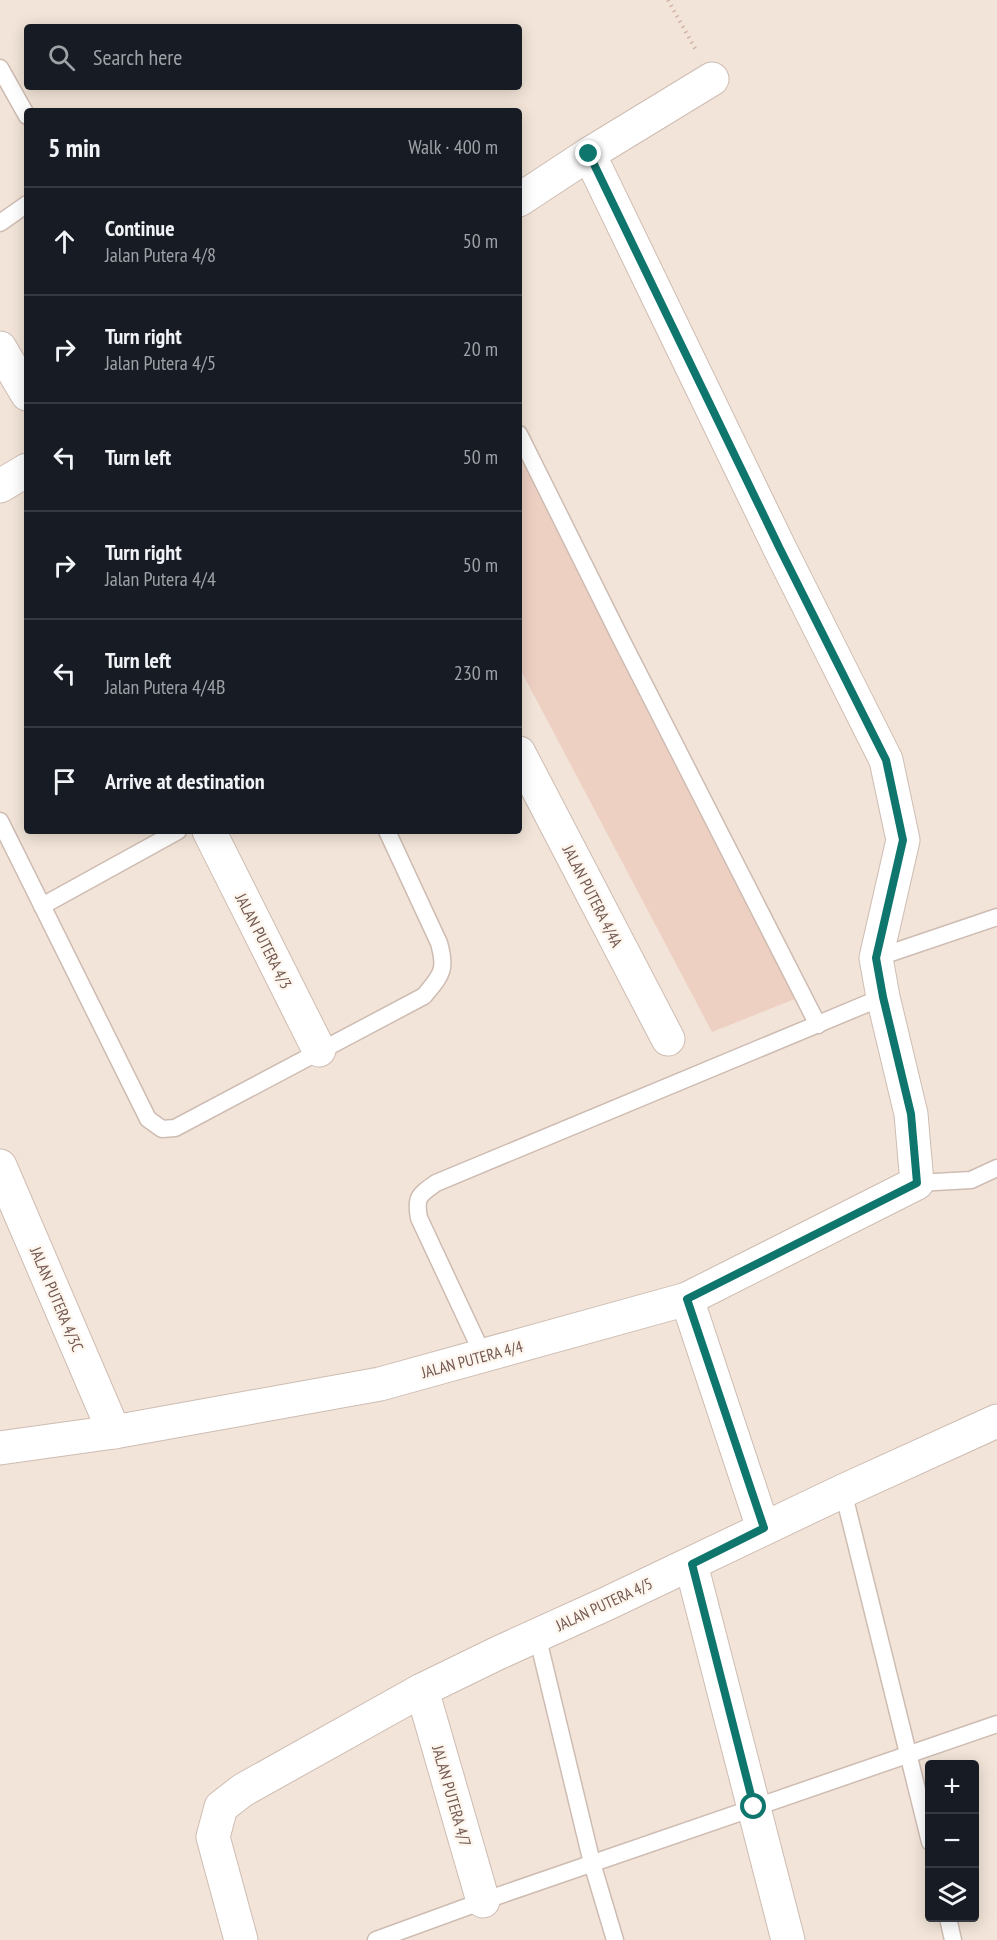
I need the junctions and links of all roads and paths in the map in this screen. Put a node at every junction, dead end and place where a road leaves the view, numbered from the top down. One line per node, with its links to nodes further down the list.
1 (668, 0): 3 (path)
2 (0, 68): 4 (lane)
3 (712, 79): 5 (street)
4 (24, 111)
5 (589, 154): 6 (street); 19 (street)
6 (522, 198)
7 (24, 206): 8 (lane)
8 (0, 222)
9 (0, 348): 10 (street)
10 (24, 389)
11 (522, 440): 21 (lane)
12 (522, 759): 22 (street, JALAN PUTERA 4/4A)
13 (0, 821): 17 (lane)
14 (173, 834): 17 (lane)
15 (211, 834): 23 (street, JALAN PUTERA 4/3)
16 (388, 834): 23 (lane)
17 (42, 906): 23 (lane)
18 (997, 917): 19 (lane)
19 (876, 958): 20 (street)
20 (883, 997): 21 (lane); 26 (street)
21 (818, 1025): 28 (lane)
22 (668, 1039)
23 (319, 1050)
24 (0, 1166): 30 (street, JALAN PUTERA 4/3C)
25 (997, 1168): 26 (lane)
26 (917, 1183): 27 (street, JALAN PUTERA 4/4)
27 (687, 1299): 28 (street, JALAN PUTERA 4/4); 33 (street)
28 (484, 1357): 30 (street, JALAN PUTERA 4/4)
29 (996, 1427): 32 (street, JALAN PUTERA 4/5)
30 (114, 1432): 31 (street, JALAN PUTERA 4/4)
31 (0, 1448)
32 (843, 1491): 33 (street, JALAN PUTERA 4/5); 38 (lane)
33 (764, 1528): 34 (street, JALAN PUTERA 4/5)
34 (692, 1564): 35 (street, JALAN PUTERA 4/5); 39 (street)
35 (537, 1635): 36 (street, JALAN PUTERA 4/5); 41 (lane)
36 (422, 1690): 42 (street, JALAN PUTERA 4/7); 44 (street, JALAN PUTERA 4/5)
37 (997, 1724): 38 (lane)
38 (908, 1754): 39 (lane); 40 (lane)
39 (754, 1807): 41 (lane); 47 (street)
40 (925, 1822)
41 (592, 1863): 42 (lane); 46 (lane)
42 (483, 1901): 45 (lane)
43 (949, 1922): 48 (lane)
44 (241, 1940)
45 (376, 1940)
46 (615, 1940)
47 (788, 1940)
48 (953, 1940)

